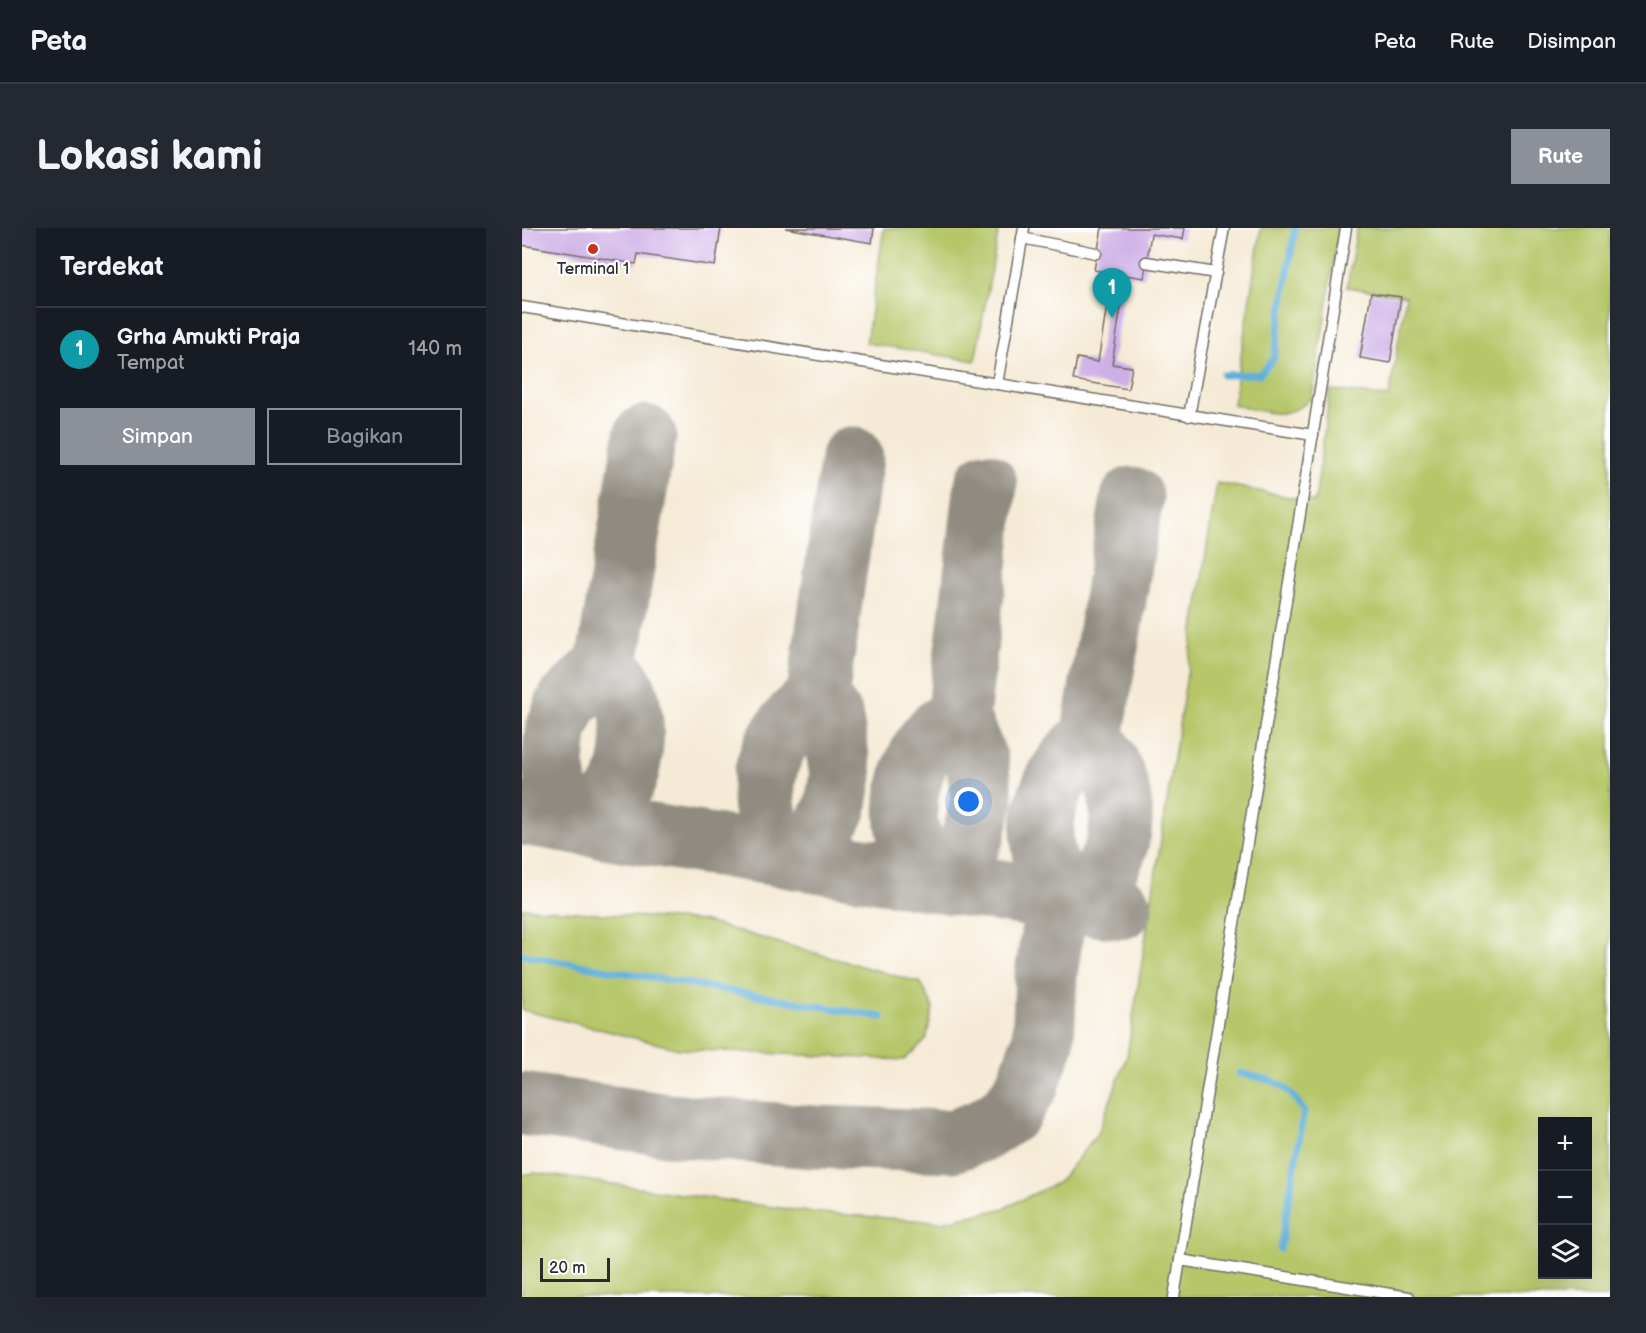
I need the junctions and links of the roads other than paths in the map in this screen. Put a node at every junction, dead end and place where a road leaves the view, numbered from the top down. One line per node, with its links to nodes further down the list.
1 (1224, 228): 6 (lane)
2 (1346, 228): 10 (lane)
3 (1023, 233): 4 (lane); 8 (lane)
4 (1096, 253)
5 (1146, 262): 6 (lane)
6 (1216, 273): 9 (lane)
7 (522, 307): 8 (lane)
8 (997, 384): 9 (lane)
9 (1189, 416): 10 (lane)
10 (1313, 435): 11 (lane)
11 (1180, 1260): 12 (lane); 13 (lane)
12 (1174, 1297)
13 (1408, 1297)

